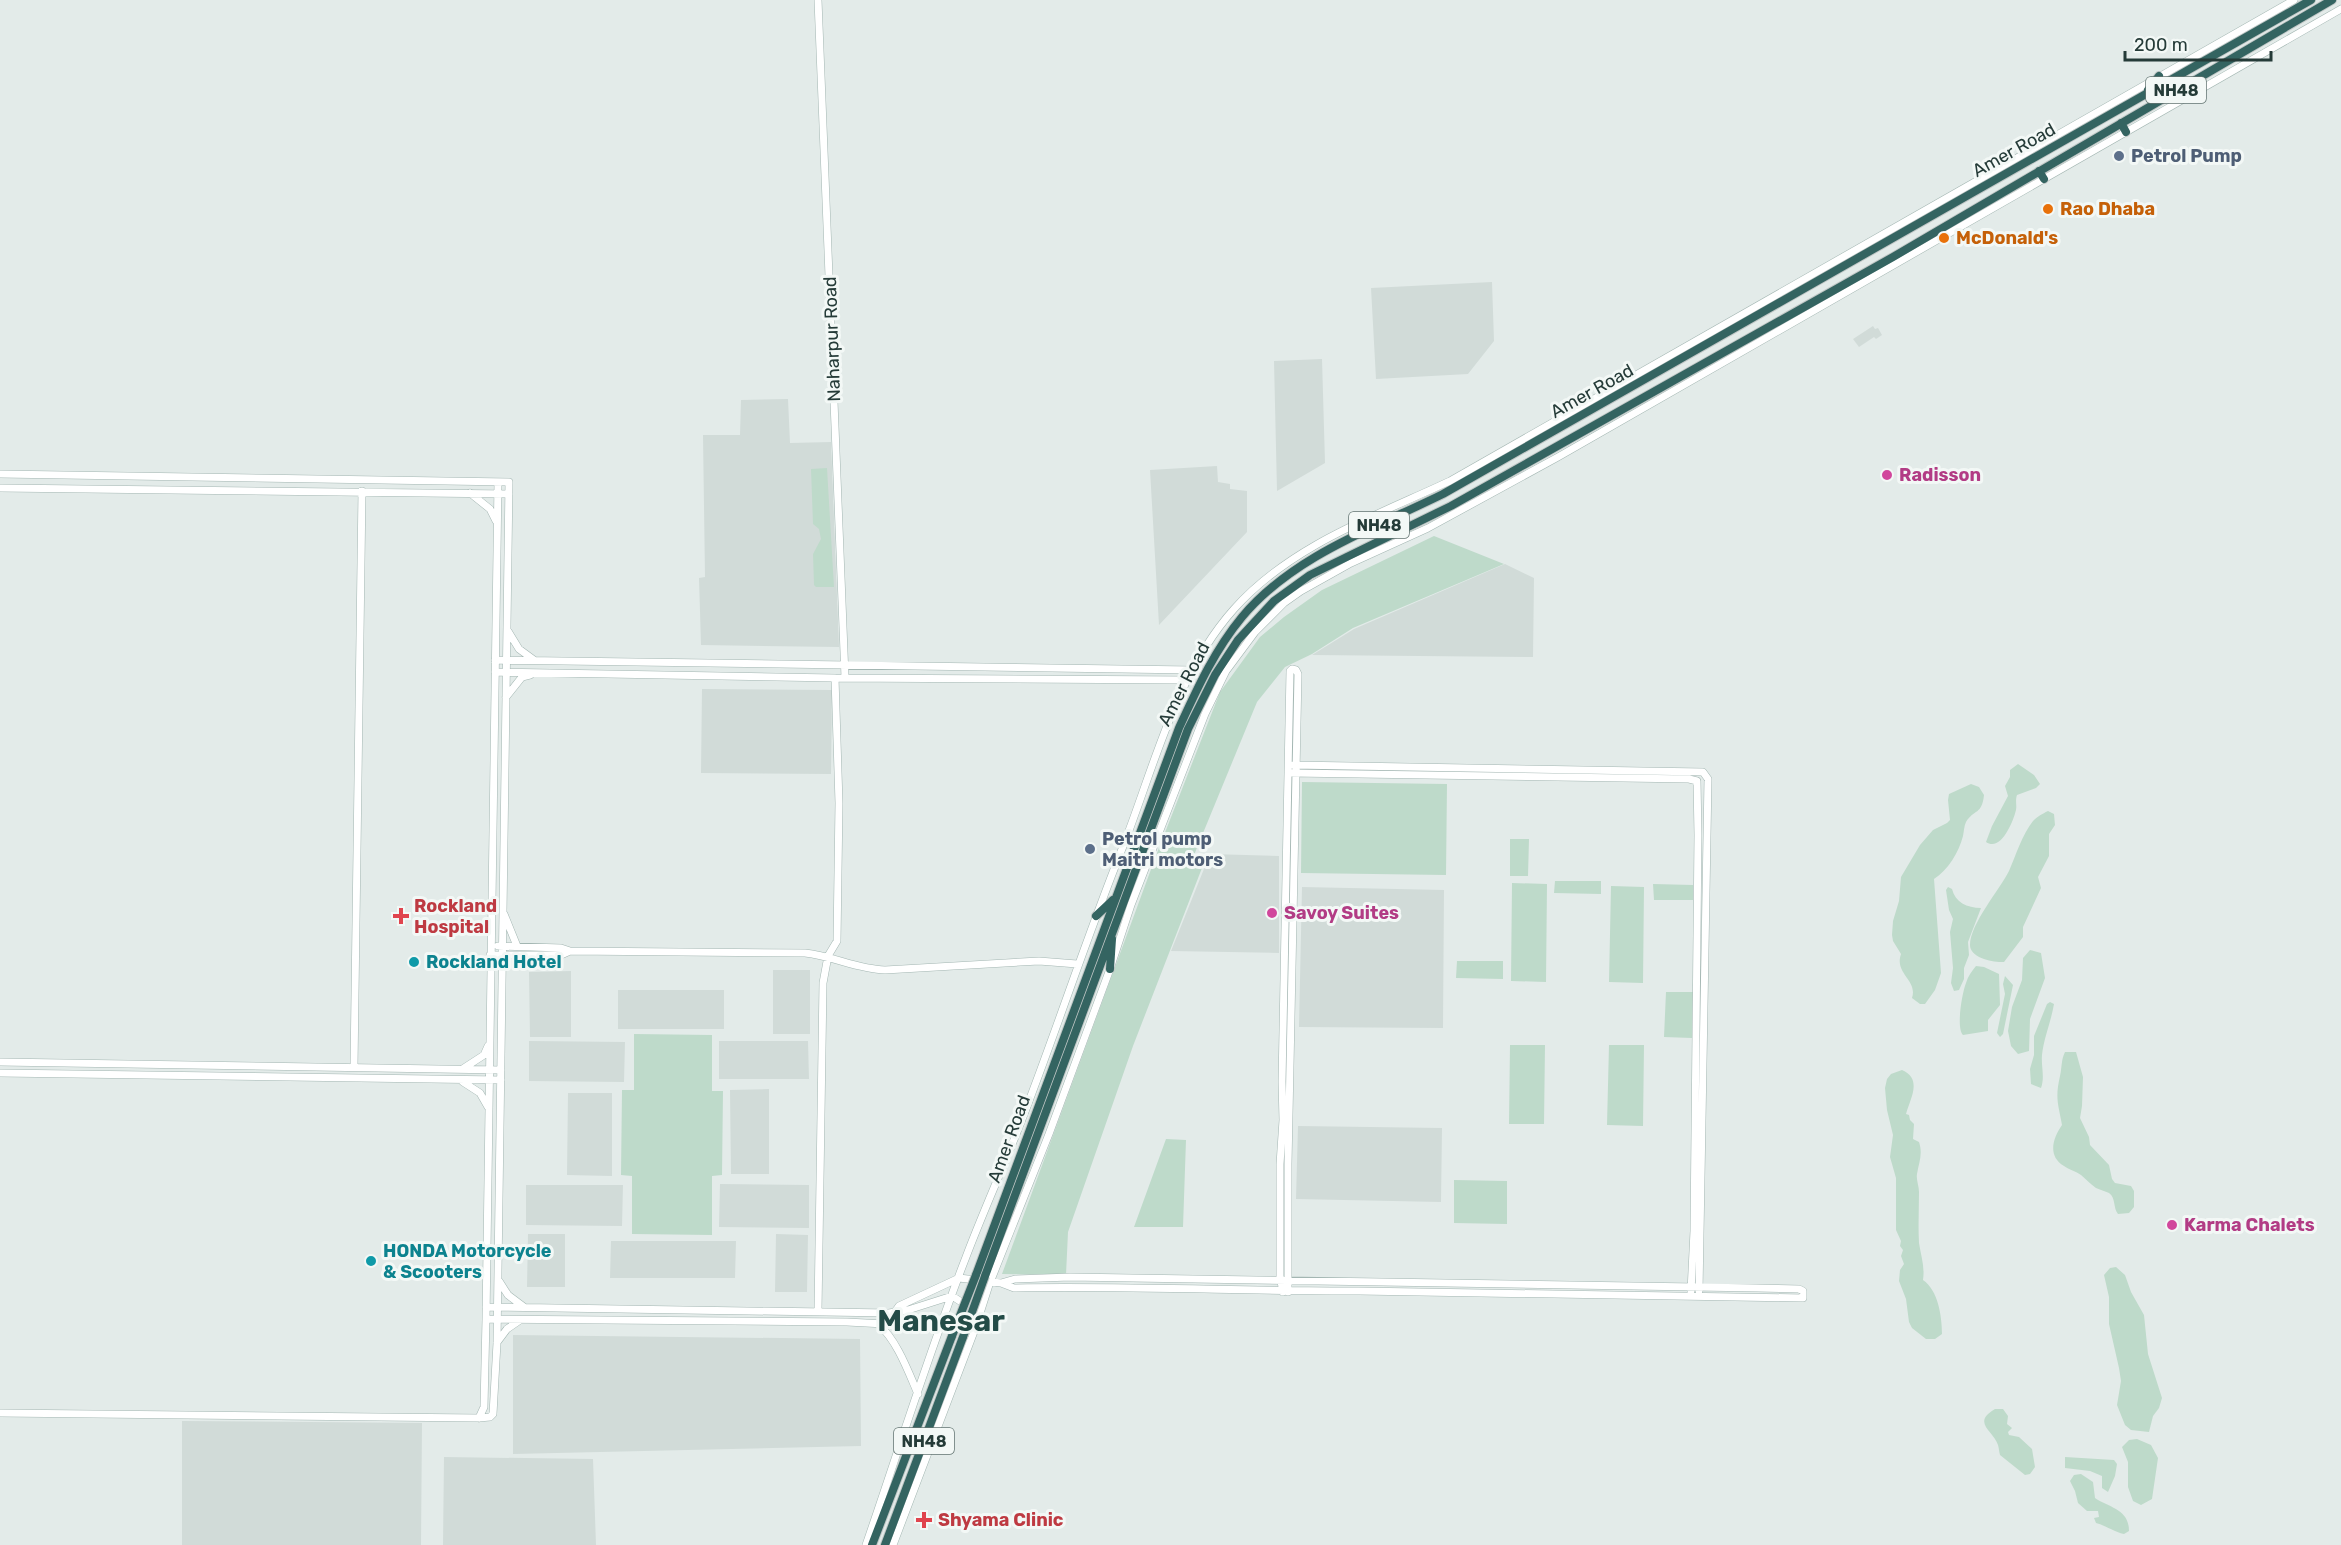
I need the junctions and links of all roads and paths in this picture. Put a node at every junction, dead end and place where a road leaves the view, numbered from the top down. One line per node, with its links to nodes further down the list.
1 (818, 0): 31 (street, Naharpur Road)
2 (2294, 0): 6 (street)
3 (2311, 0): 7 (highway, NH48)
4 (2332, 0): 8 (highway, NH48)
5 (2341, 9): 9 (street)
6 (2159, 76): 7 (highway); 11 (street)
7 (2144, 95): 11 (highway, Amer Road / NH48)
8 (2121, 123): 9 (highway); 10 (highway, Amer Road / NH48)
9 (2126, 132): 10 (street)
10 (2042, 175): 26 (highway, Amer Road / NH48)
11 (1771, 303): 12 (street); 13 (highway, Amer Road / NH48)
12 (1726, 323): 13 (highway); 14 (street)
13 (1730, 333): 14 (highway, Amer Road / NH48)
14 (1643, 376): 15 (highway, Amer Road / NH48)
15 (1509, 452): 23 (street); 25 (highway, Amer Road / NH48)
16 (0, 474): 17 (street)
17 (498, 482): 21 (street); 22 (street)
18 (0, 488): 19 (street)
19 (362, 491): 20 (street); 57 (street)
20 (470, 493): 21 (street); 24 (street)
21 (498, 493): 22 (street); 24 (street)
22 (509, 494): 27 (street)
23 (1379, 514): 25 (highway); 32 (street)
24 (497, 524): 28 (street)
25 (1382, 524): 42 (highway, Amer Road / NH48)
26 (1414, 529): 45 (highway, Amer Road / NH48); 54 (street)
27 (507, 629): 29 (street); 30 (street)
28 (495, 660): 29 (street); 33 (street)
29 (506, 660): 30 (street); 34 (street)
30 (536, 660): 31 (street)
31 (845, 664): 32 (street); 36 (street, Naharpur Road)
32 (1192, 670): 38 (street)
33 (495, 672): 34 (street); 47 (street)
34 (506, 672): 35 (street); 39 (street)
35 (536, 673): 37 (street); 39 (street)
36 (846, 677): 37 (street); 38 (street)
37 (835, 678): 52 (street)
38 (1187, 680): 44 (street)
39 (506, 699): 43 (street)
40 (1287, 769): 41 (street); 41 (street); 69 (street)
41 (1296, 769): 69 (street); 71 (street)
42 (1115, 898): 44 (highway); 68 (highway, Amer Road / NH48)
43 (502, 908): 46 (street); 48 (street)
44 (1096, 916): 53 (street)
45 (1112, 930): 54 (highway); 68 (highway, Amer Road / NH48)
46 (501, 945): 47 (street); 48 (street); 50 (street)
47 (491, 946): 51 (street)
48 (517, 946): 49 (street)
49 (570, 951): 50 (street); 52 (street)
50 (502, 954): 51 (street); 60 (street)
51 (490, 955): 55 (street)
52 (828, 956): 53 (street); 79 (street)
53 (1077, 964): 67 (street)
54 (1110, 969): 68 (street)
55 (490, 1041): 58 (street); 59 (street)
56 (0, 1062): 57 (street)
57 (354, 1067): 58 (street)
58 (462, 1069): 59 (street)
59 (489, 1070): 60 (street); 64 (street)
60 (501, 1070): 62 (street)
61 (0, 1073): 63 (street)
62 (501, 1080): 64 (street); 66 (street)
63 (460, 1081): 64 (street); 65 (street)
64 (489, 1081): 65 (street)
65 (489, 1110): 75 (street)
66 (498, 1278): 76 (street); 77 (street)
67 (959, 1278): 68 (street); 73 (street); 80 (street)
68 (983, 1278): 70 (street); 81 (street); 95 (highway, Amer Road / NH48, bridge); 96 (highway, Amer Road / NH48, bridge)
69 (1284, 1281): 70 (street); 71 (street); 72 (street)
70 (1001, 1283): 72 (street)
71 (1695, 1287): 74 (street); 74 (street)
72 (1286, 1292): 74 (street)
73 (952, 1296): 80 (street); 81 (street); 87 (street)
74 (1695, 1297)
75 (486, 1307): 76 (street); 82 (street)
76 (498, 1307): 77 (street); 83 (street)
77 (525, 1307): 78 (street)
78 (569, 1308): 79 (street); 85 (street)
79 (818, 1311): 80 (street)
80 (894, 1313)
81 (980, 1313): 88 (street)
82 (486, 1319): 83 (street); 92 (street)
83 (498, 1319): 84 (street); 89 (street)
84 (523, 1320): 85 (street); 89 (street)
85 (569, 1320): 86 (street)
86 (878, 1323): 87 (street); 90 (street)
87 (941, 1327): 88 (street); 90 (street)
88 (975, 1329): 93 (street)
89 (497, 1343): 92 (street)
90 (918, 1394): 94 (street)
91 (0, 1413): 92 (street)
92 (479, 1418)
93 (900, 1526): 96 (highway); 97 (street)
94 (867, 1545)
95 (872, 1545)
96 (885, 1545)
97 (893, 1545)

